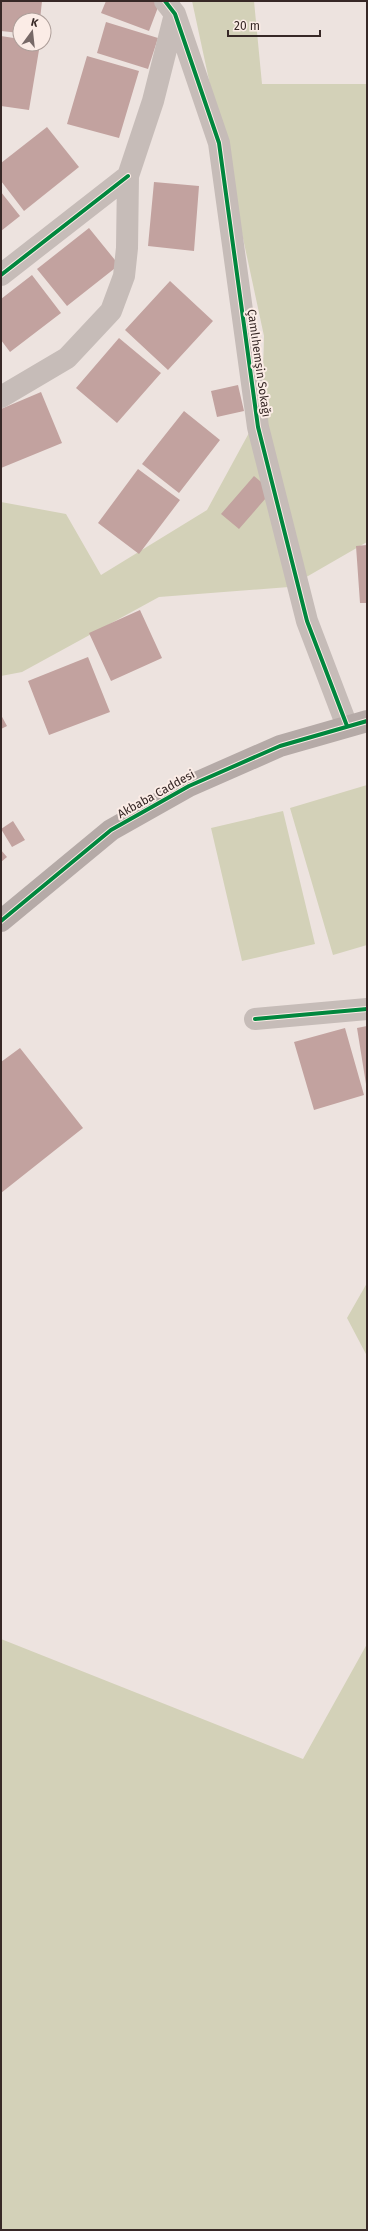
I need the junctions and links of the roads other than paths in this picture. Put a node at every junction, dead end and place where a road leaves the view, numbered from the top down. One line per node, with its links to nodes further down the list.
1 (170, 7): 2 (street); 5 (street, Çamlıhemşin Sokağı)
2 (128, 176): 3 (street); 4 (street)
3 (1, 275)
4 (1, 397)
5 (357, 723): 6 (main road, Akbaba Caddesi)
6 (1, 921)
7 (367, 1009): 8 (street)
8 (255, 1019)

